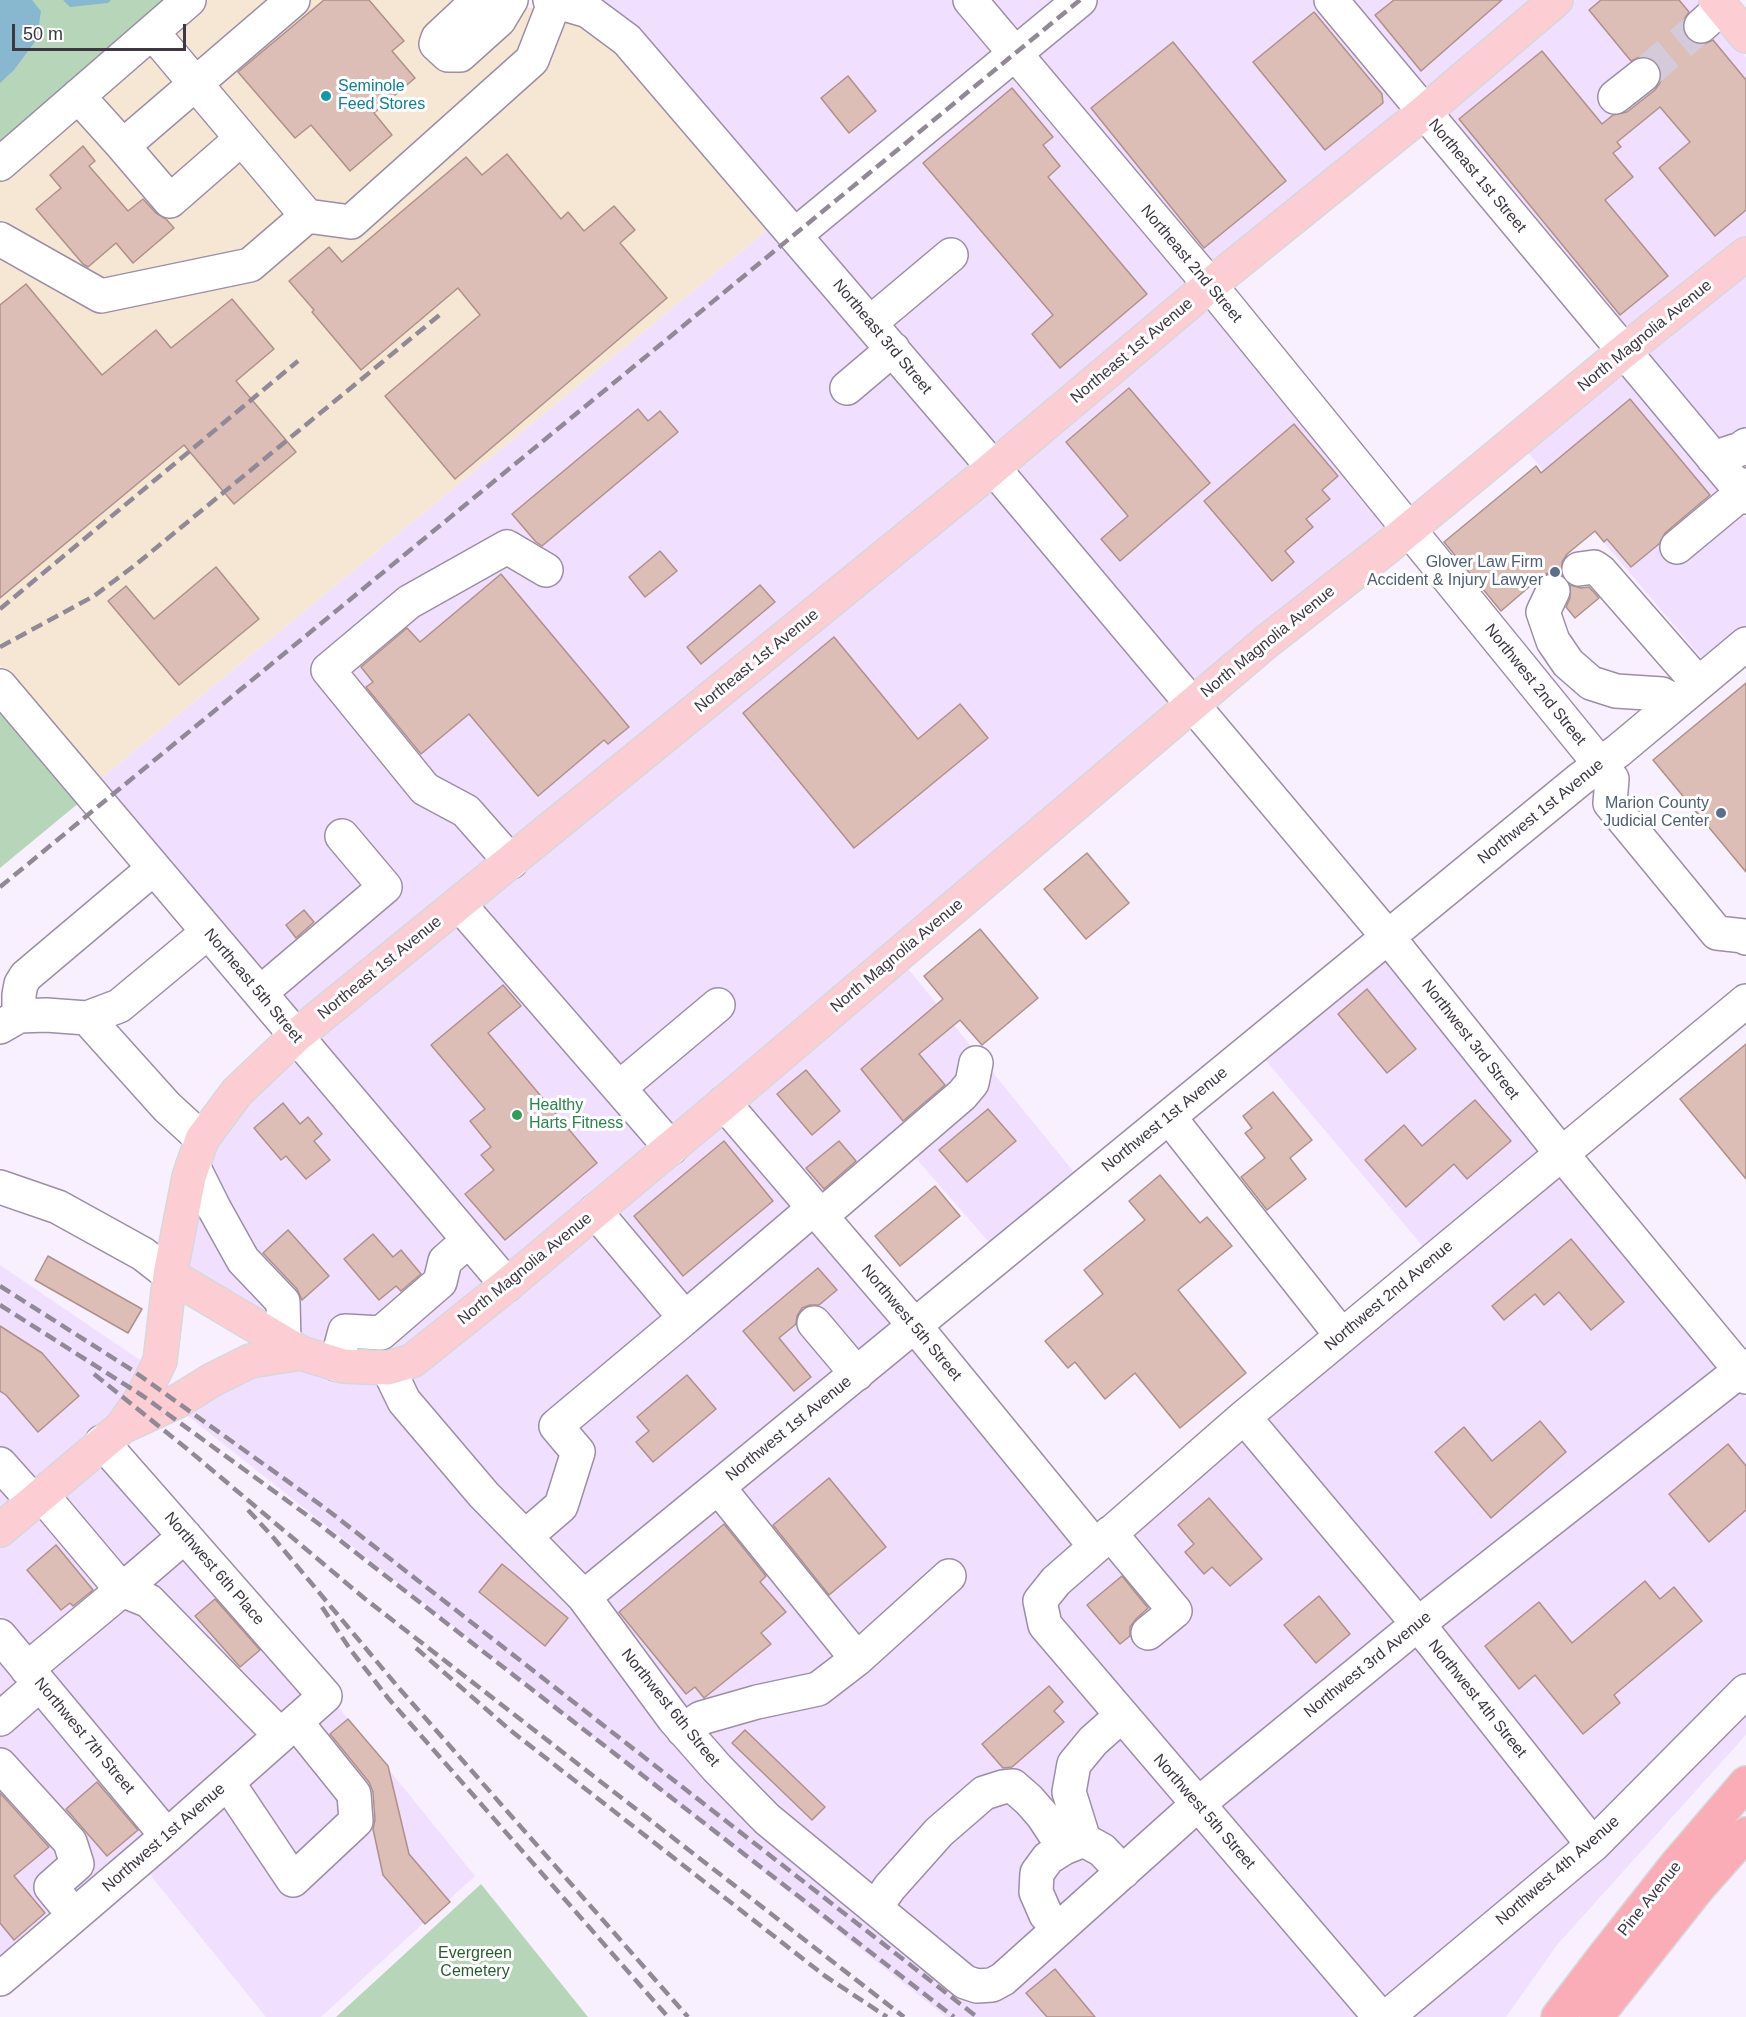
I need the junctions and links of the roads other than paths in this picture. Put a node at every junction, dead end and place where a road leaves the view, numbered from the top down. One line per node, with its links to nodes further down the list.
1 (189, 0): 11 (street)
2 (293, 0): 15 (street)
3 (511, 0): 10 (street)
4 (970, 0): 13 (street, Northeast 2nd Street)
5 (1080, 0): 13 (street)
6 (1331, 0): 18 (street, Northeast 1st Street)
7 (1556, 0): 18 (main road, Northeast 1st Avenue)
8 (552, 1): 22 (street); 23 (street, Northeast 3rd Street)
9 (1713, 11): 12 (main road)
10 (482, 14)
11 (152, 32): 15 (street); 16 (street)
12 (1746, 36)
13 (1014, 54): 23 (street); 27 (street, Northeast 2nd Street)
14 (1643, 75): 17 (street)
15 (194, 84): 19 (street); 20 (street)
16 (78, 96): 20 (street); 21 (street)
17 (1615, 97)
18 (1423, 113): 27 (main road, Northeast 1st Avenue); 30 (street, Northeast 1st Street)
19 (241, 139): 20 (street); 22 (street)
20 (123, 146)
21 (0, 164)
22 (307, 216): 24 (street)
23 (795, 235): 28 (street, Northeast 3rd Street)
24 (4, 246)
25 (1746, 254): 30 (main road, North Magnolia Avenue)
26 (951, 255): 28 (street)
27 (1210, 285): 34 (main road, Northeast 1st Avenue); 36 (street, Northeast 2nd Street)
28 (870, 322): 29 (street, Northeast 3rd Street)
29 (893, 350): 31 (street); 34 (street, Northeast 3rd Street)
30 (1623, 352): 33 (street, Northeast 1st Street); 36 (main road, North Magnolia Avenue)
31 (847, 388)
32 (1746, 445): 33 (street)
33 (1713, 458): 35 (street, Northeast 1st Street)
34 (993, 468): 44 (street, Northeast 3rd Street); 47 (main road, Northeast 1st Avenue)
35 (1745, 492): 37 (street)
36 (1409, 530): 44 (main road, North Magnolia Avenue); 45 (street, Northwest 2nd Street)
37 (1677, 548)
38 (1579, 569): 43 (street)
39 (546, 570): 47 (street)
40 (1553, 591): 43 (street)
41 (1746, 644): 43 (street, Northwest 1st Avenue)
42 (0, 686): 48 (street, Northeast 5th Street)
43 (1687, 693): 45 (street, Northwest 1st Avenue)
44 (1193, 704): 51 (street, Northwest 3rd Street); 61 (main road, North Magnolia Avenue)
45 (1599, 763): 51 (street, Northwest 1st Avenue); 52 (street, Northwest 2nd Street)
46 (342, 836): 53 (street)
47 (511, 862): 49 (main road, Northeast 1st Avenue)
48 (154, 868): 50 (street, Northeast 5th Street); 57 (street)
49 (459, 904): 58 (main road, Northeast 1st Avenue); 60 (street)
50 (208, 932): 53 (street, Northeast 5th Street); 56 (street)
51 (1388, 937): 62 (street, Northwest 1st Avenue); 65 (street, Northwest 3rd Street)
52 (1746, 938)
53 (260, 993): 58 (street, Northeast 5th Street)
54 (1746, 1001): 65 (street, Northwest 2nd Avenue)
55 (718, 1005): 60 (street)
56 (87, 1018): 57 (street); 64 (street)
57 (10, 1021)
58 (296, 1036): 64 (main road, Northeast 1st Avenue); 69 (street, Northeast 5th Street)
59 (976, 1063): 68 (street)
60 (619, 1088): 63 (street)
61 (724, 1103): 63 (main road, North Magnolia Avenue); 68 (street, Northwest 5th Street)
62 (1169, 1117): 74 (street, Northwest 1st Avenue); 75 (street)
63 (671, 1148): 67 (main road, North Magnolia Avenue)
64 (197, 1152): 70 (main road, Northeast 1st Avenue); 76 (street)
65 (1561, 1153): 75 (street, Northwest 2nd Avenue); 79 (street, Northwest 3rd Street)
66 (0, 1187): 70 (street)
67 (595, 1211): 71 (main road, North Magnolia Avenue); 72 (street)
68 (817, 1212): 72 (street); 74 (street, Northwest 5th Street)
69 (469, 1240): 71 (street, Northeast 5th Street); 77 (street)
70 (170, 1275): 76 (main road); 82 (main road, Northeast 1st Avenue)
71 (507, 1285): 78 (main road, North Magnolia Avenue)
72 (685, 1318): 88 (street)
73 (814, 1323): 80 (street)
74 (915, 1326): 80 (street, Northwest 1st Avenue); 89 (street, Northwest 5th Street)
75 (1341, 1336): 81 (street, Northwest 2nd Avenue)
76 (293, 1348): 77 (main road, North Magnolia Avenue); 82 (main road, North Magnolia Avenue)
77 (336, 1364): 78 (main road, North Magnolia Avenue)
78 (388, 1368): 88 (street, Northwest 6th Street)
79 (1744, 1371): 94 (street, Northwest 3rd Avenue)
80 (857, 1374): 84 (street, Northwest 1st Avenue)
81 (1244, 1417): 89 (street, Northwest 2nd Avenue); 94 (street, Northwest 4th Street)
82 (112, 1434): 85 (main road, North Magnolia Avenue); 87 (street, Northwest 6th Place)
83 (0, 1464): 85 (street)
84 (718, 1487): 92 (street, Northwest 1st Avenue); 97 (street)
85 (37, 1498): 86 (main road, North Magnolia Avenue); 91 (street)
86 (0, 1530)
87 (185, 1536): 91 (street); 100 (street, Northwest 6th Place)
88 (525, 1537): 92 (street, Northwest 6th Street)
89 (1103, 1539): 93 (street, Northwest 2nd Avenue); 95 (street, Northwest 5th Street)
90 (949, 1576): 97 (street)
91 (122, 1590): 98 (street); 103 (street)
92 (584, 1597): 104 (street, Northwest 6th Street)
93 (1040, 1601): 102 (street, Northwest 5th Street)
94 (1418, 1624): 108 (street, Northwest 3rd Avenue); 112 (street, Northwest 4th Street)
95 (1148, 1633)
96 (0, 1636): 98 (street, Northwest 7th Street)
97 (857, 1659): 104 (street)
98 (34, 1677): 101 (street); 110 (street, Northwest 7th Street)
99 (1746, 1691): 112 (street, Northwest 4th Avenue)
100 (325, 1696): 103 (street, Northwest 1st Avenue)
101 (2, 1712)
102 (1121, 1716): 108 (street, Northwest 5th Street); 111 (street)
103 (288, 1728): 106 (street, Northwest 1st Avenue); 106 (street)
104 (683, 1730): 114 (street, Northwest 6th Street)
105 (0, 1765): 115 (street)
106 (228, 1783): 110 (street, Northwest 1st Avenue)
107 (1746, 1783): 121 (highway, Pine Avenue)
108 (1197, 1805): 113 (street, Northwest 3rd Avenue); 119 (street, Northwest 5th Street)
109 (1746, 1834): 122 (highway, Pine Avenue)
110 (167, 1836): 115 (street, Northwest 1st Avenue)
111 (1074, 1844): 113 (street); 114 (street); 116 (street)
112 (1593, 1845): 120 (street, Northwest 4th Avenue)
113 (1123, 1872): 116 (street, Northwest 3rd Avenue)
114 (875, 1908): 118 (street, Northwest 6th Street)
115 (74, 1915): 117 (street, Northwest 1st Avenue)
116 (1060, 1928): 118 (street, Northwest 3rd Avenue)
117 (0, 1979)
118 (1003, 1979)
119 (1380, 2017)
120 (1387, 2017)
121 (1558, 2017)
122 (1596, 2017)

